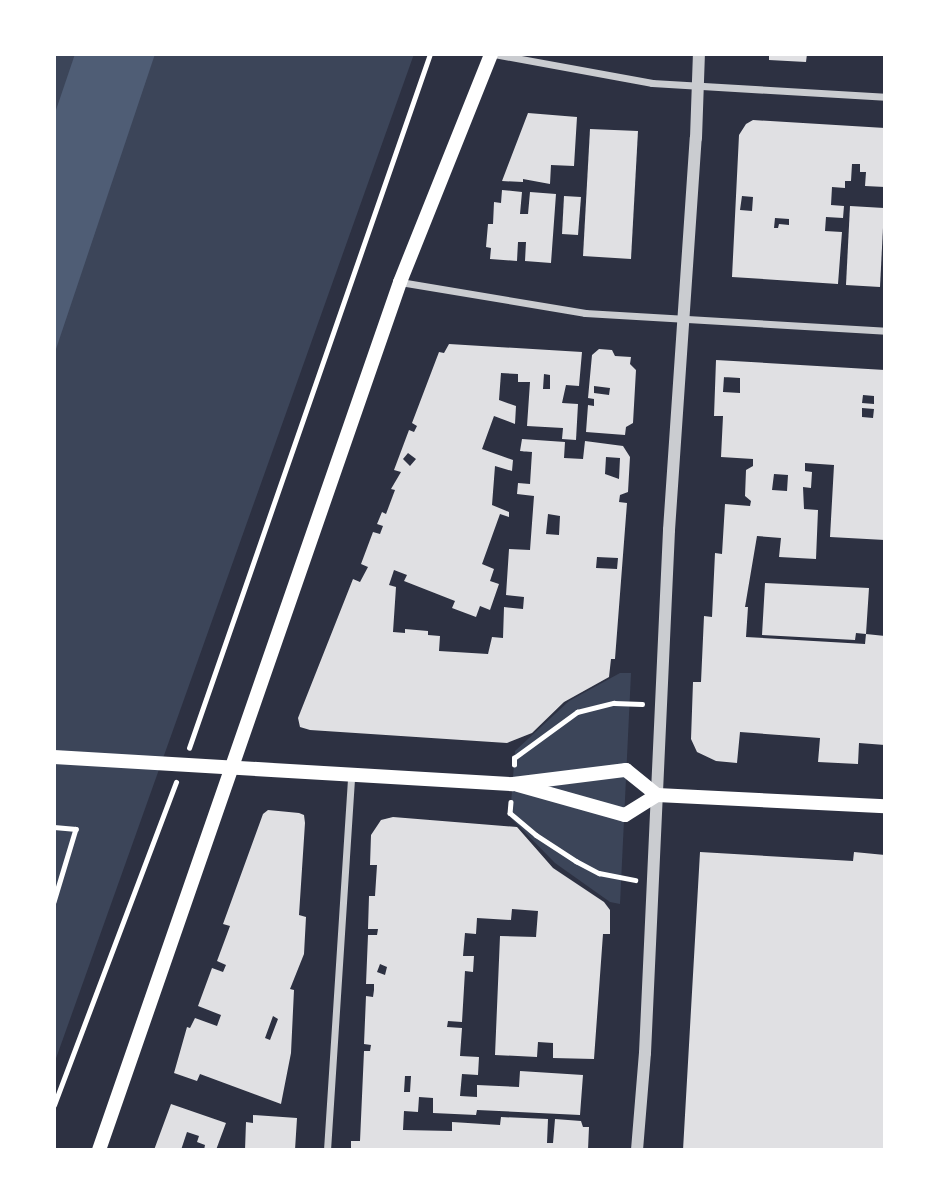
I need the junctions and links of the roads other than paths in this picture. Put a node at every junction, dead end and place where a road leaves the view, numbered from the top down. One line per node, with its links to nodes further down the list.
1 (492, 54): 3 (street); 5 (main road)
2 (699, 54): 3 (street)
3 (699, 86): 4 (street); 6 (street)
4 (885, 97)
5 (400, 282): 6 (street); 9 (main road)
6 (683, 318): 7 (street); 12 (street)
7 (885, 331)
8 (54, 757): 9 (main road)
9 (233, 766): 10 (main road); 14 (main road)
10 (351, 774): 11 (main road); 15 (street)
11 (513, 784): 12 (main road); 12 (main road)
12 (657, 795): 13 (main road); 16 (street)
13 (885, 806)
14 (99, 1150)
15 (327, 1150)
16 (637, 1150)

